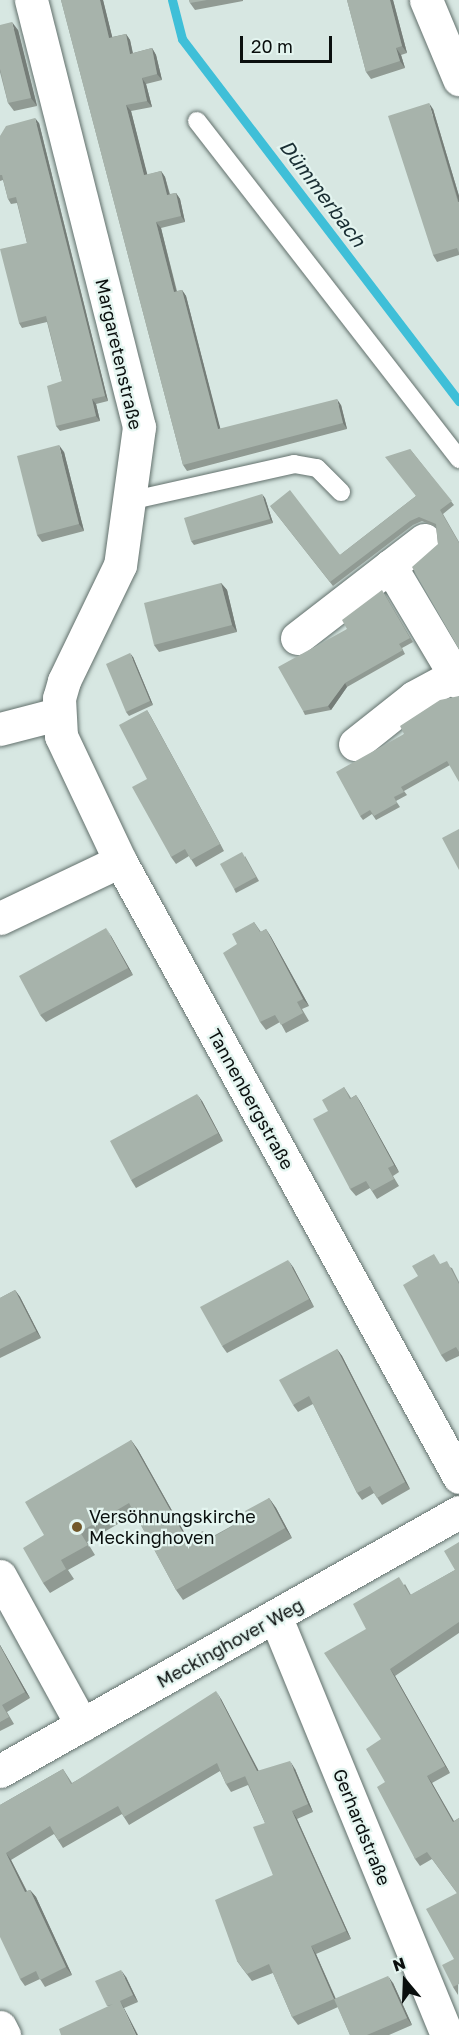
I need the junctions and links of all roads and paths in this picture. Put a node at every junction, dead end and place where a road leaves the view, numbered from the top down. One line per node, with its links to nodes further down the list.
1 (32, 0): 7 (street, Margaretenstraße)
2 (426, 0): 3 (street)
3 (459, 79)
4 (197, 121): 5 (lane)
5 (459, 459)
6 (341, 492): 7 (lane)
7 (129, 501): 12 (street, Margaretenstraße)
8 (424, 540): 9 (street)
9 (390, 566): 10 (street); 11 (street)
10 (297, 638)
11 (457, 678): 14 (street)
12 (58, 714): 13 (street); 15 (street, Tannenbergstraße)
13 (0, 729)
14 (355, 744)
15 (120, 861): 16 (street); 17 (street, Tannenbergstraße)
16 (0, 918)
17 (459, 1477)
18 (459, 1512): 20 (street, Meckinghover Weg)
19 (0, 1576): 21 (street)
20 (276, 1618): 21 (street, Meckinghover Weg); 25 (street, Gerhardstraße)
21 (82, 1725): 22 (street, Meckinghover Weg)
22 (0, 1771)
23 (0, 2027): 24 (street)
24 (4, 2035)
25 (447, 2035)

